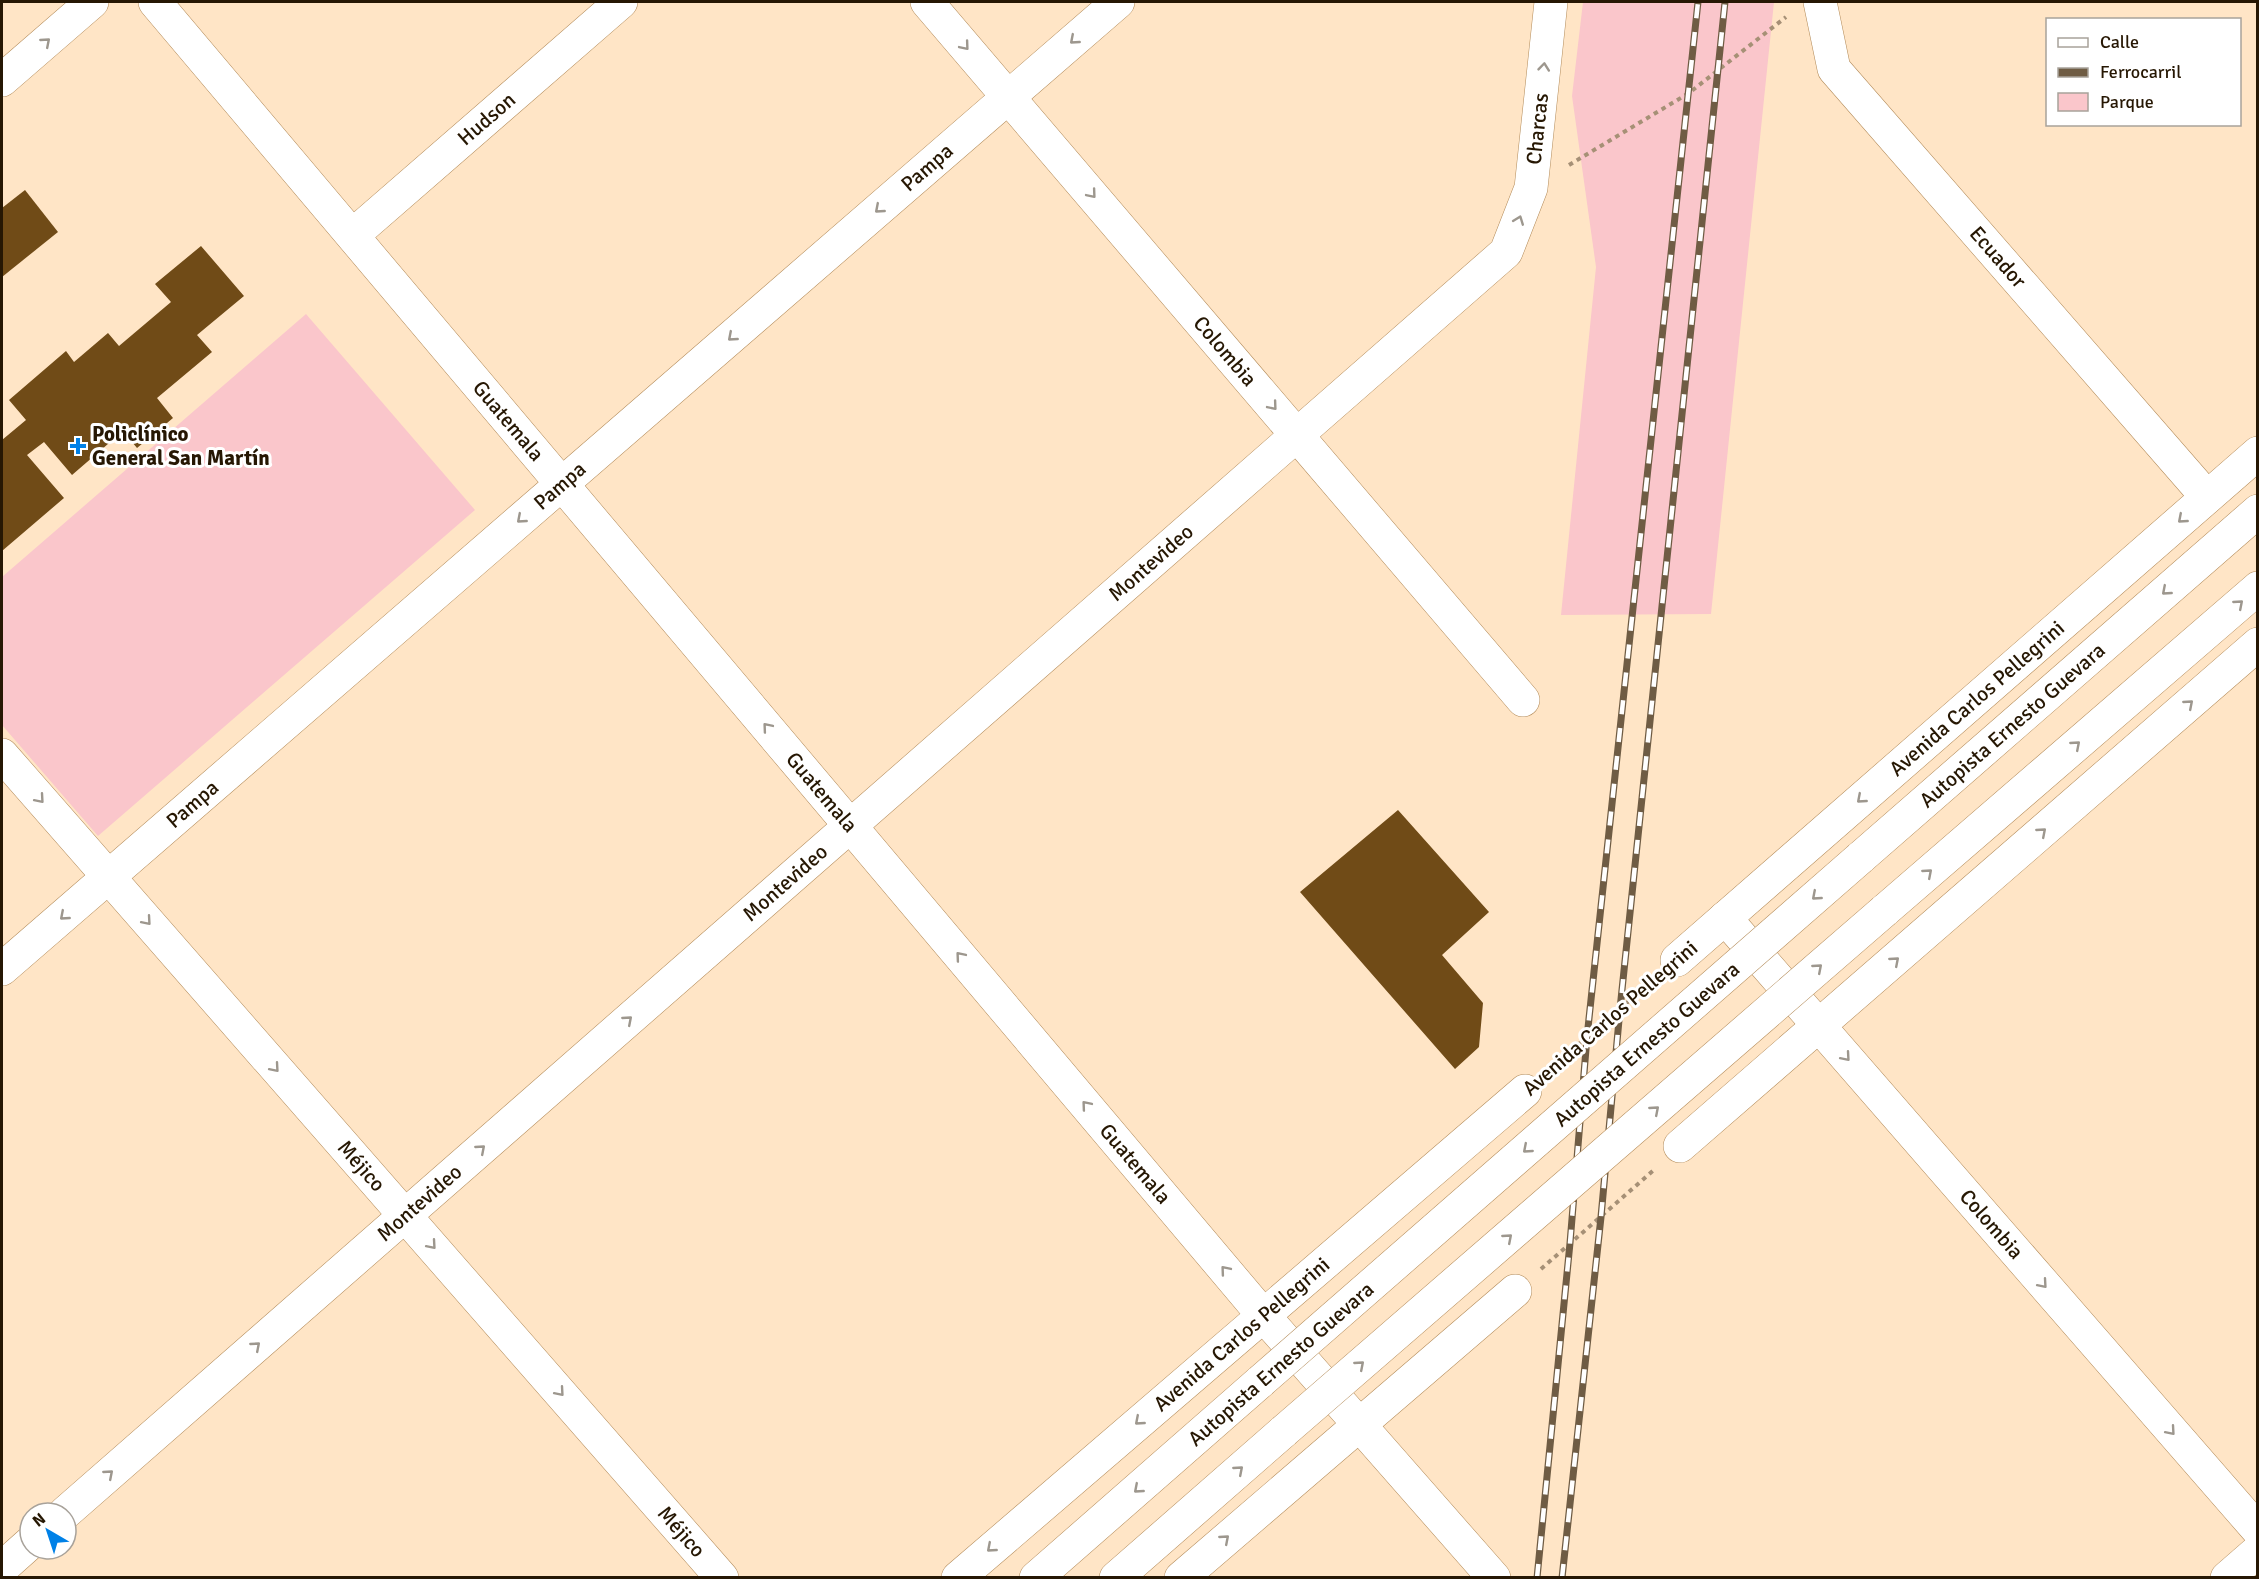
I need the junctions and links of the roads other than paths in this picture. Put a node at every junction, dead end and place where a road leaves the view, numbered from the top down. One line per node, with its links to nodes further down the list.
1 (92, 2): 8 (main road, one-way to 1)
2 (156, 2): 10 (main road, Guatemala)
3 (621, 2): 10 (main road, Hudson)
4 (927, 2): 9 (main road, Colombia, one-way to 9)
5 (1118, 2): 9 (main road, Pampa, one-way to 9)
6 (1551, 2): 11 (main road, Charcas, one-way to 6)
7 (1820, 2): 15 (main road, Ecuador)
8 (2, 80)
9 (1008, 97): 12 (main road, Colombia, one-way to 12); 14 (main road, Pampa, one-way to 14)
10 (353, 235): 14 (main road, Guatemala)
11 (1506, 252): 12 (main road, Montevideo)
12 (1297, 435): 19 (main road, Colombia); 21 (main road, Montevideo)
13 (2258, 453): 15 (main road, Avenida Carlos Pellegrini)
14 (562, 484): 21 (main road, Guatemala, one-way to 14); 22 (main road, Pampa, one-way to 22)
15 (2207, 497): 23 (main road, Avenida Carlos Pellegrini, one-way to 23)
16 (2258, 511): 40 (main road, Autopista Ernesto Guevara, one-way to 40, bridge)
17 (2258, 588): 41 (main road, one-way to 17, bridge)
18 (2258, 644): 26 (main road, one-way to 18)
19 (1523, 700)
20 (2, 755): 22 (main road, Méjico, one-way to 22)
21 (850, 826): 29 (main road, Montevideo, one-way to 21); 31 (main road, Guatemala, one-way to 21)
22 (108, 878): 25 (main road, Pampa, one-way to 25); 29 (main road, Méjico, one-way to 29)
23 (1725, 918): 24 (main road, Avenida Carlos Pellegrini); 26 (main road, Colombia)
24 (1677, 960)
25 (2, 969)
26 (1819, 1027): 28 (main road); 34 (main road, Colombia, one-way to 34)
27 (1525, 1091): 31 (main road, Avenida Carlos Pellegrini)
28 (1680, 1146)
29 (406, 1215): 33 (main road, Montevideo, one-way to 29); 38 (main road, Méjico, one-way to 38)
30 (1515, 1291): 32 (main road)
31 (1263, 1315): 32 (main road, Guatemala); 39 (main road, Avenida Carlos Pellegrini, one-way to 39)
32 (1359, 1424): 42 (main road, one-way to 32); 43 (main road, Guatemala)
33 (78, 1502)
34 (2258, 1530)
35 (2258, 1551): 44 (main road)
36 (18, 1554): 37 (main road)
37 (2, 1568)
38 (722, 1578)
39 (958, 1578)
40 (1036, 1578)
41 (1116, 1578)
42 (1181, 1578)
43 (1494, 1578)
44 (2227, 1578)

